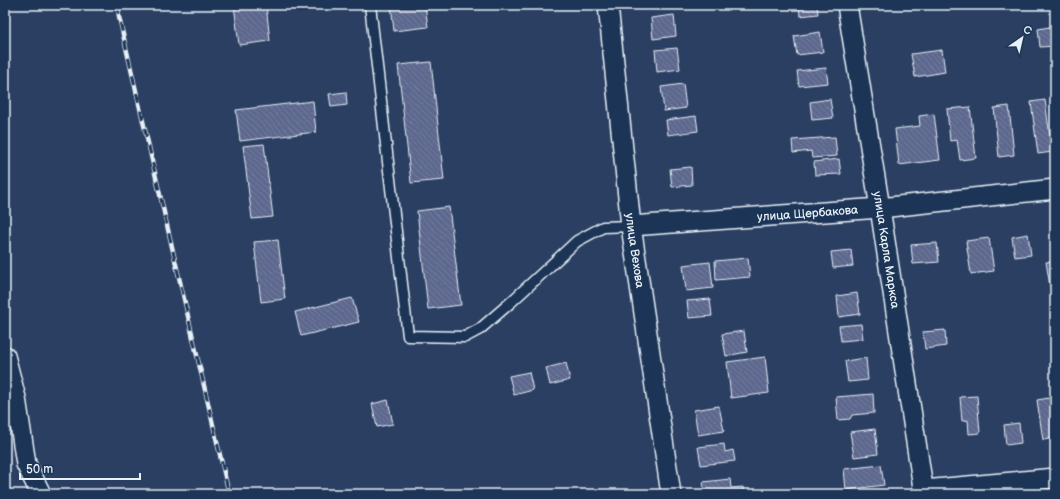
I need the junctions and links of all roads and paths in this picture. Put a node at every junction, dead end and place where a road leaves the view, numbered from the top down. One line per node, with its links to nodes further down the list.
1 (370, 5): 6 (lane)
2 (608, 5): 6 (street, улица Вехова)
3 (847, 5): 5 (street, улица Карла Маркса)
4 (1055, 189): 5 (street, улица Щербакова)
5 (880, 208): 6 (street, улица Щербакова); 9 (street, улица Карла Маркса)
6 (631, 226): 11 (street, улица Вехова)
7 (5, 356): 10 (street)
8 (1055, 478): 9 (street)
9 (924, 492)
10 (41, 494)
11 (670, 494)

